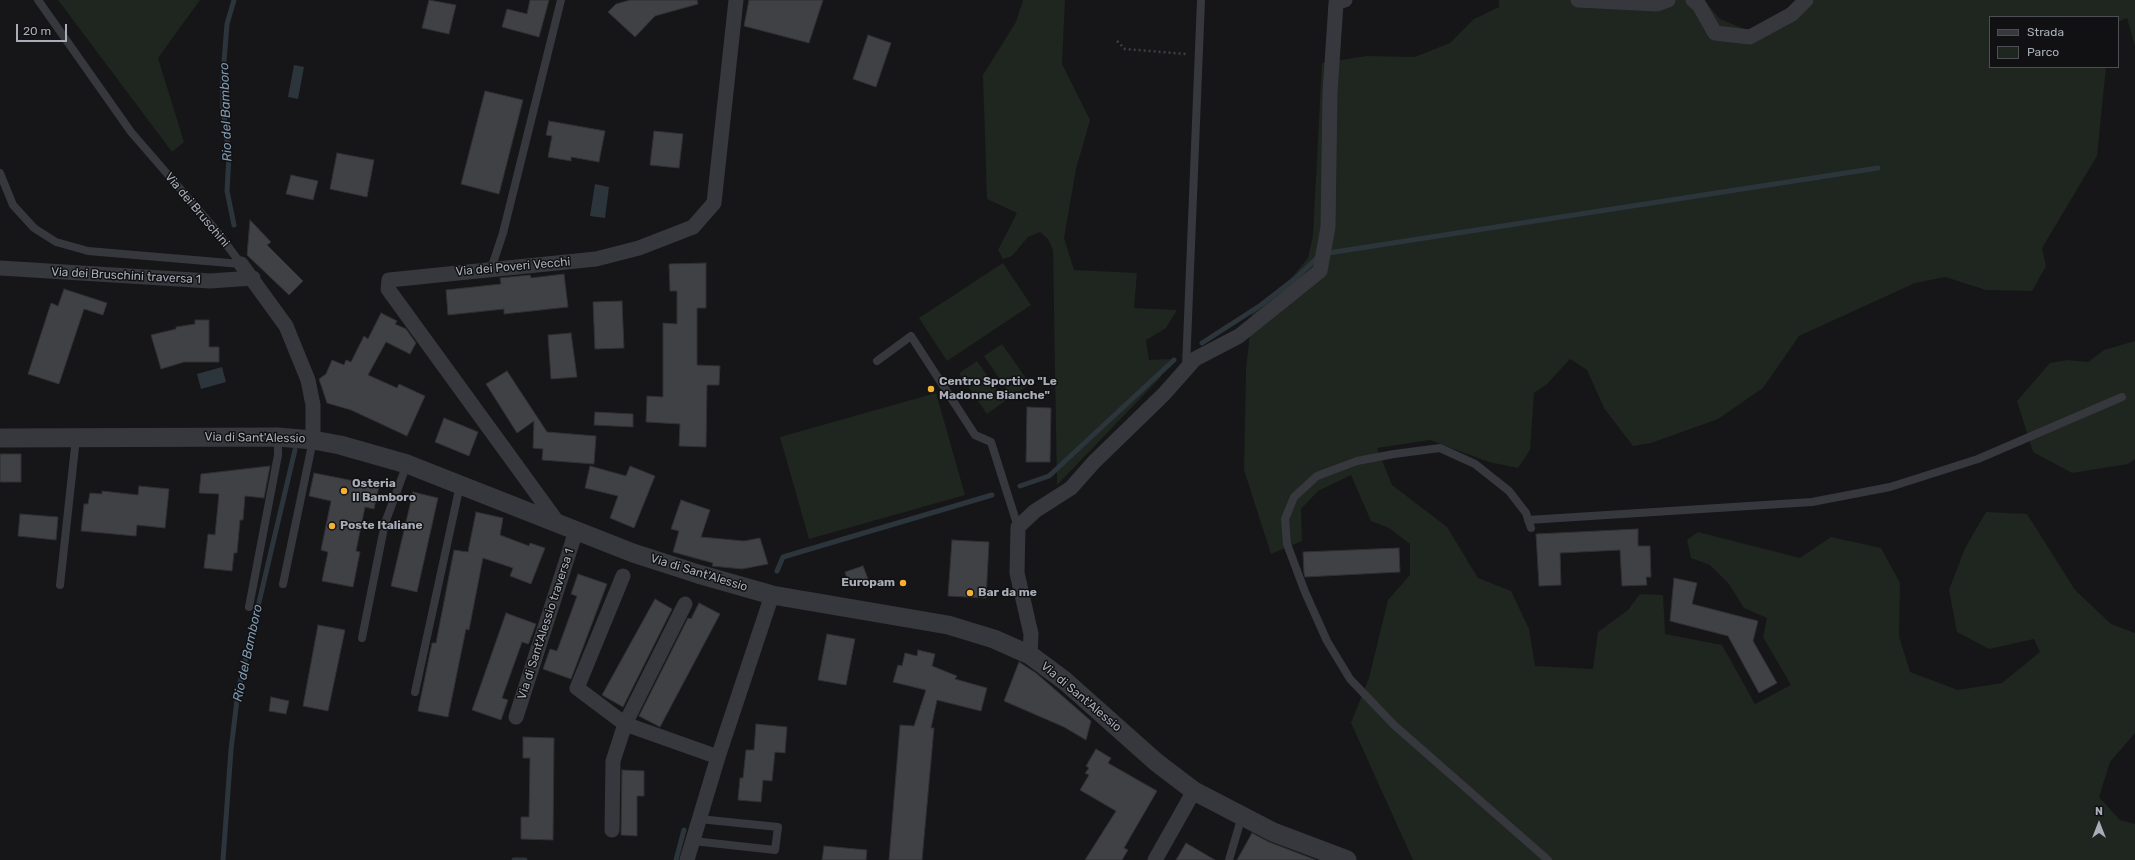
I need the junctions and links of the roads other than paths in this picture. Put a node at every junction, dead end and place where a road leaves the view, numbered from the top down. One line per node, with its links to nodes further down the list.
1 (38, 0): 11 (lane, Via dei Bruschini)
2 (561, 0): 13 (lane)
3 (736, 0): 13 (street, Via dei Poveri Vecchi)
4 (1201, 0): 16 (lane)
5 (1578, 0): 6 (street)
6 (1668, 0)
7 (1693, 0): 8 (street)
8 (1806, 0)
9 (1339, 1): 16 (street)
10 (0, 173): 11 (lane)
11 (241, 264): 14 (street, Via dei Bruschini)
12 (0, 268): 14 (street, Via dei Bruschini traversa 1)
13 (491, 269): 24 (street, Via dei Poveri Vecchi)
14 (253, 278): 21 (street, Via dei Bruschini)
15 (877, 361): 25 (lane)
16 (1186, 368): 25 (street)
17 (2122, 397): 48 (lane)
18 (76, 437): 19 (street, Via di Sant'Alessio); 20 (street, Via di Sant'Alessio); 29 (lane)
19 (278, 437): 21 (street, Via di Sant'Alessio); 32 (lane)
20 (0, 438)
21 (313, 440): 22 (street, Via di Sant'Alessio); 28 (lane)
22 (407, 464): 23 (street, Via di Sant'Alessio); 33 (lane)
23 (460, 484): 24 (street, Via di Sant'Alessio); 35 (lane)
24 (558, 523): 26 (street, Via di Sant'Alessio)
25 (1018, 527): 34 (street)
26 (576, 531): 30 (street, Via di Sant'Alessio); 36 (street, Via di Sant'Alessio traversa 1)
27 (622, 576): 37 (street)
28 (283, 584)
29 (60, 585)
30 (772, 595): 34 (street, Via di Sant'Alessio); 38 (street)
31 (685, 604): 37 (street)
32 (249, 607)
33 (362, 638)
34 (1030, 655): 39 (street, Via di Sant'Alessio)
35 (415, 692)
36 (516, 717)
37 (625, 724): 38 (street); 42 (street)
38 (718, 757): 41 (street)
39 (1194, 791): 40 (street, Via di Sant'Alessio); 45 (street)
40 (1242, 816): 46 (lane); 47 (street, Via di Sant'Alessio)
41 (699, 819): 43 (street); 43 (lane)
42 (612, 830)
43 (693, 841): 44 (street)
44 (687, 860)
45 (1155, 860)
46 (1229, 860)
47 (1346, 860)
48 (1548, 860)

